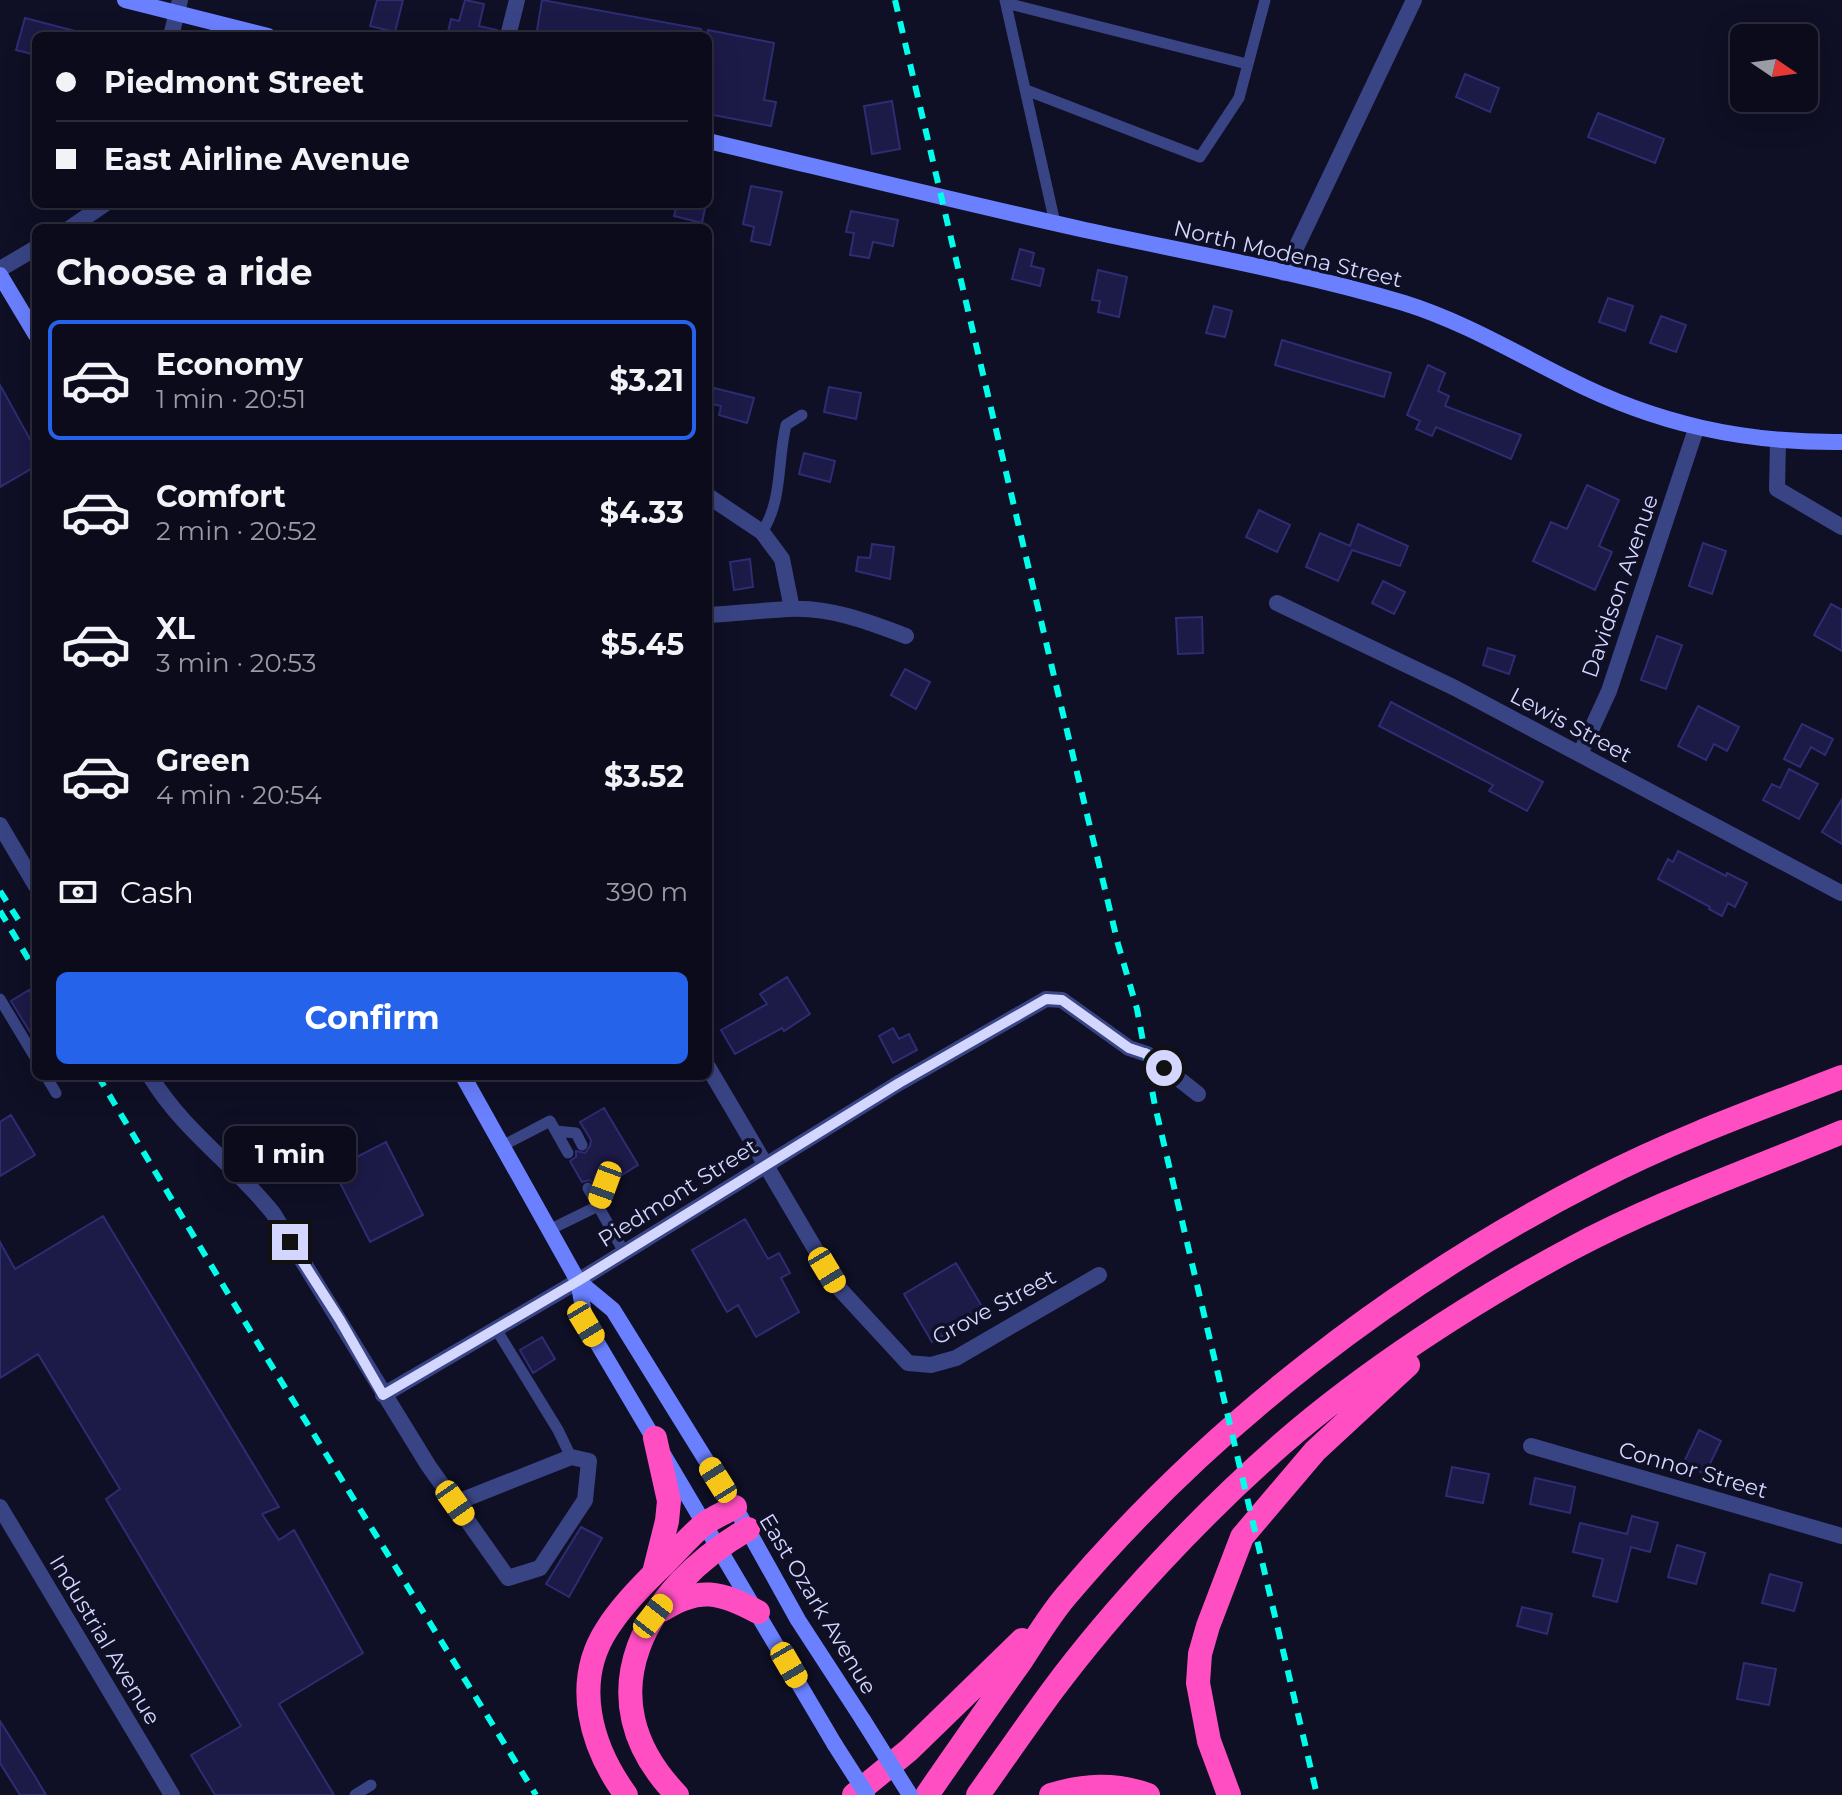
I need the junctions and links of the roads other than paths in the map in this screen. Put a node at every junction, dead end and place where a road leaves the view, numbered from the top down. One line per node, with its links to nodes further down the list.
1 (125, 0): 6 (main road)
2 (517, 0): 9 (street)
3 (1265, 0): 10 (lane)
4 (1414, 0): 18 (street)
5 (1006, 2): 10 (lane); 11 (lane)
6 (178, 7): 7 (street); 8 (main road)
7 (172, 32)
8 (256, 32)
9 (509, 32)
10 (1247, 64): 11 (lane)
11 (1026, 90): 14 (lane)
12 (712, 142): 14 (main road, North Modena Street)
13 (99, 208): 15 (street)
14 (1055, 223): 18 (main road, North Modena Street)
15 (76, 224)
16 (32, 250): 17 (street)
17 (0, 269)
18 (1284, 273): 22 (main road, North Modena Street)
19 (0, 275): 20 (main road)
20 (32, 328)
21 (802, 415): 27 (lane)
22 (1696, 429): 23 (main road, North Modena Street); 32 (street, Davidson Avenue)
23 (1778, 440): 24 (main road, North Modena Street); 26 (street)
24 (1842, 442)
25 (712, 499): 27 (street)
26 (1842, 527)
27 (762, 532): 29 (street)
28 (1277, 603): 32 (street, Lewis Street)
29 (792, 609): 30 (street); 31 (street)
30 (712, 615)
31 (906, 636)
32 (1580, 754): 35 (street, Lewis Street)
33 (0, 825): 34 (street)
34 (32, 879)
35 (1841, 893)
36 (0, 999): 37 (lane)
37 (32, 1052)
38 (712, 1074): 50 (street)
39 (1842, 1077): 72 (highway)
40 (48, 1080): 43 (lane)
41 (153, 1080): 60 (street)
42 (465, 1080): 48 (main road, East Ozark Avenue)
43 (56, 1093)
44 (1198, 1094): 50 (street, Piedmont Street)
45 (556, 1131): 47 (lane); 48 (lane); 49 (lane)
46 (1842, 1132): 58 (highway)
47 (582, 1145)
48 (502, 1146): 54 (main road, East Ozark Avenue)
49 (568, 1153)
50 (763, 1165): 55 (street, Piedmont Street); 56 (street, Grove Street)
51 (602, 1179): 53 (lane)
52 (588, 1188): 53 (lane)
53 (598, 1206): 54 (lane); 55 (lane)
54 (549, 1230): 57 (main road, East Ozark Avenue)
55 (624, 1252): 57 (street, Piedmont Street)
56 (1099, 1275)
57 (578, 1281): 59 (street, Piedmont Street); 61 (main road, East Ozark Avenue); 66 (main road, East Ozark Avenue)
58 (1467, 1309): 84 (highway); 87 (highway)
59 (496, 1329): 60 (street, Piedmont Street); 63 (lane)
60 (383, 1395): 64 (street)
61 (655, 1438): 67 (main road, East Ozark Avenue); 71 (highway)
62 (1531, 1446): 69 (street, Connor Street)
63 (571, 1457): 64 (street); 64 (street)
64 (455, 1503)
65 (0, 1507): 76 (street, Industrial Avenue)
66 (735, 1507): 67 (highway); 68 (main road, East Ozark Avenue)
67 (704, 1524): 70 (main road, East Ozark Avenue); 71 (highway)
68 (748, 1529): 70 (highway); 82 (main road, East Ozark Avenue, bridge)
69 (1842, 1536)
70 (717, 1547): 73 (main road, East Ozark Avenue); 74 (highway)
71 (654, 1573): 78 (highway)
72 (1064, 1599): 80 (highway); 83 (highway)
73 (758, 1612): 74 (highway); 81 (main road, East Ozark Avenue, bridge)
74 (653, 1616): 79 (highway)
75 (371, 1785): 77 (lane)
76 (172, 1795)
77 (355, 1795)
78 (626, 1795)
79 (677, 1795)
80 (854, 1795)
81 (867, 1795)
82 (910, 1795)
83 (927, 1795)
84 (978, 1795)
85 (1051, 1795): 86 (highway)
86 (1148, 1795)
87 (1229, 1795)

